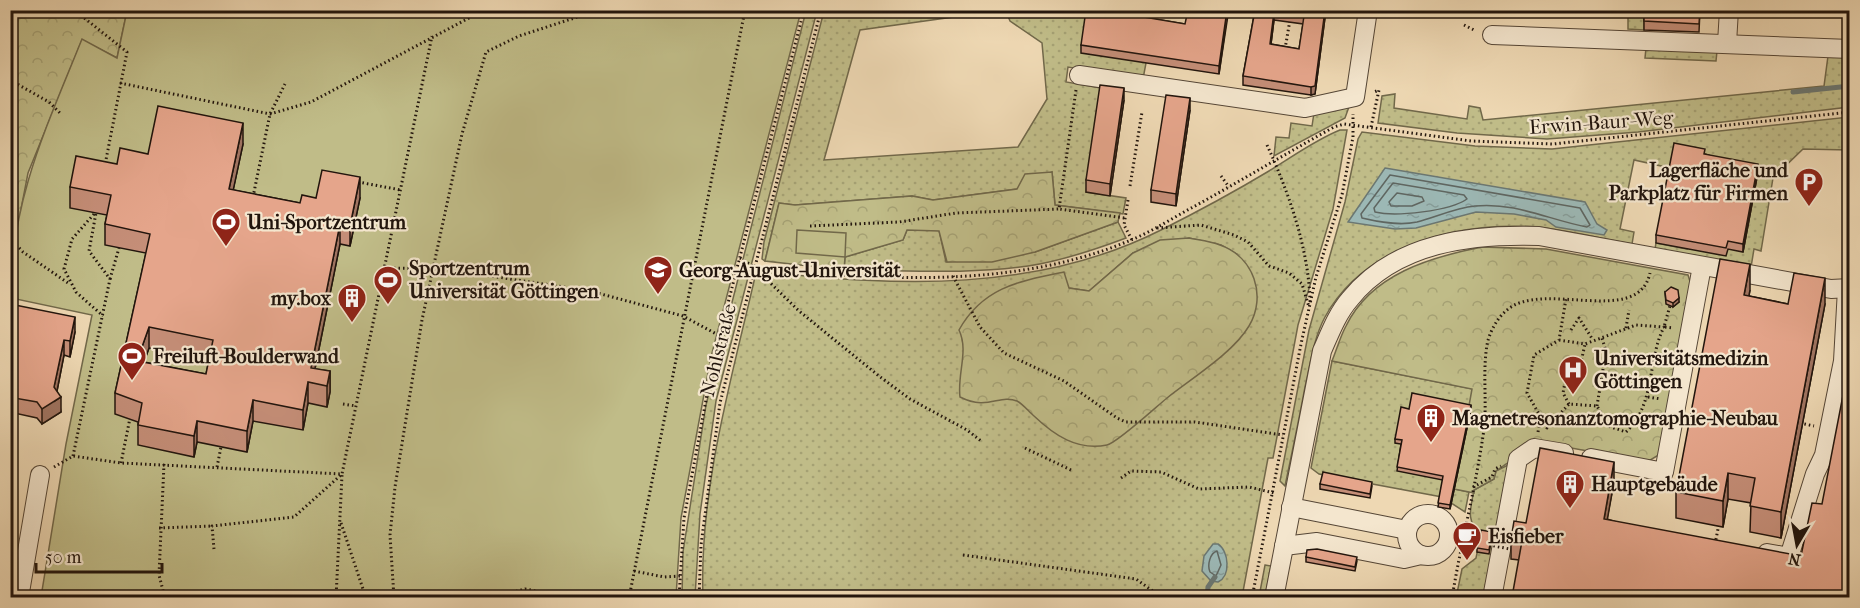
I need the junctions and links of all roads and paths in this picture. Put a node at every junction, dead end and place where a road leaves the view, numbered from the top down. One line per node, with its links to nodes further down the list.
1 (82, 10): 23 (path)
2 (468, 10): 14 (path)
3 (483, 10): 14 (path)
4 (599, 10): 53 (path)
5 (745, 10): 61 (path)
6 (804, 10): 49 (path)
7 (821, 10): 52 (path, Nohlstraße)
8 (1157, 10): 15 (path)
9 (1368, 10): 21 (street)
10 (1608, 10): 12 (path)
11 (1728, 10): 18 (street)
12 (1596, 11)
13 (1291, 14): 20 (path)
14 (470, 16): 17 (path)
15 (1154, 30)
16 (1492, 35): 18 (street)
17 (432, 36): 29 (path); 38 (path)
18 (1727, 43): 19 (street)
19 (1850, 49)
20 (1285, 52)
21 (1079, 75): 41 (path)
22 (10, 80): 28 (path)
23 (120, 84): 29 (path); 33 (path)
24 (285, 84): 29 (path)
25 (1379, 90): 30 (path)
26 (1142, 112): 36 (path)
27 (1850, 112): 30 (path, Erwin-Baur-Weg)
28 (61, 114)
29 (270, 114): 40 (path)
30 (1371, 127): 32 (path, Erwin-Baur-Weg)
31 (1267, 146): 32 (path)
32 (1274, 161): 37 (path); 44 (path)
33 (104, 171)
34 (1221, 176): 37 (path)
35 (348, 184): 38 (path)
36 (1130, 186)
37 (1229, 187): 44 (path)
38 (401, 190): 51 (path)
39 (1128, 200): 42 (path)
40 (252, 204)
41 (1059, 209): 42 (path); 43 (path)
42 (1125, 218): 46 (path)
43 (810, 226)
44 (1155, 228): 46 (path)
45 (10, 238): 56 (path)
46 (1132, 240): 54 (path)
47 (119, 248): 55 (path)
48 (1653, 256): 50 (street); 58 (path); 95 (street)
49 (739, 257): 52 (path); 64 (path)
50 (1702, 266): 57 (street); 70 (street)
51 (385, 267): 53 (path); 73 (path)
52 (754, 267): 54 (path); 81 (path); 120 (path, Nohlstraße)
53 (433, 269): 61 (path); 115 (path)
54 (953, 276): 80 (path)
55 (110, 279): 56 (path); 60 (path)
56 (70, 284): 60 (path)
57 (1848, 289): 79 (street)
58 (1566, 298): 66 (path); 78 (path)
59 (1629, 310): 62 (path)
60 (103, 316): 84 (path)
61 (682, 316): 64 (path); 109 (path)
62 (1626, 328): 65 (path); 69 (path)
63 (1571, 330): 67 (path)
64 (720, 336): 110 (path)
65 (1602, 338): 67 (path); 74 (path)
66 (1559, 340): 68 (path); 72 (path)
67 (1593, 340): 68 (path)
68 (1585, 344): 72 (path)
69 (1648, 397): 70 (path); 74 (path)
70 (1677, 402): 124 (street)
71 (344, 404): 73 (path)
72 (1569, 404): 74 (path)
73 (356, 406): 90 (path)
74 (1597, 406)
75 (131, 412): 85 (path)
76 (1468, 420): 78 (path)
77 (1792, 422): 79 (path)
78 (1484, 423): 93 (path)
79 (1830, 428): 105 (street)
80 (1283, 435)
81 (981, 441)
82 (221, 447): 88 (path)
83 (1025, 448): 89 (path)
84 (73, 456): 85 (path); 91 (path)
85 (122, 463): 86 (path)
86 (164, 464): 88 (path); 99 (path)
87 (1504, 464): 93 (path)
88 (217, 467): 90 (path)
89 (1073, 471)
90 (342, 474): 96 (path); 98 (path)
91 (40, 475): 111 (street)
92 (1121, 478): 94 (path)
93 (1473, 487): 101 (path)
94 (1273, 493)
95 (1291, 507): 100 (street); 102 (street)
96 (339, 519): 113 (path); 114 (path)
97 (1720, 519): 104 (path)
98 (212, 526): 99 (path); 103 (path)
99 (159, 528): 112 (path)
100 (1407, 530): 101 (street); 108 (street)
101 (1459, 539): 106 (path, bridge); 108 (street); 123 (path)
102 (1284, 546): 108 (street); 122 (street)
103 (214, 549)
104 (1714, 549)
105 (1747, 549)
106 (1524, 552)
107 (963, 555): 121 (path)
108 (1421, 555)
109 (633, 571): 110 (path); 118 (path)
110 (680, 576): 119 (path)
111 (19, 597)
112 (165, 597)
113 (336, 597)
114 (366, 597)
115 (394, 597)
116 (490, 597): 117 (path)
117 (573, 597)
118 (629, 597)
119 (680, 597)
120 (699, 597)
121 (1157, 597)
122 (1274, 597)
123 (1452, 597)
124 (1492, 597)

